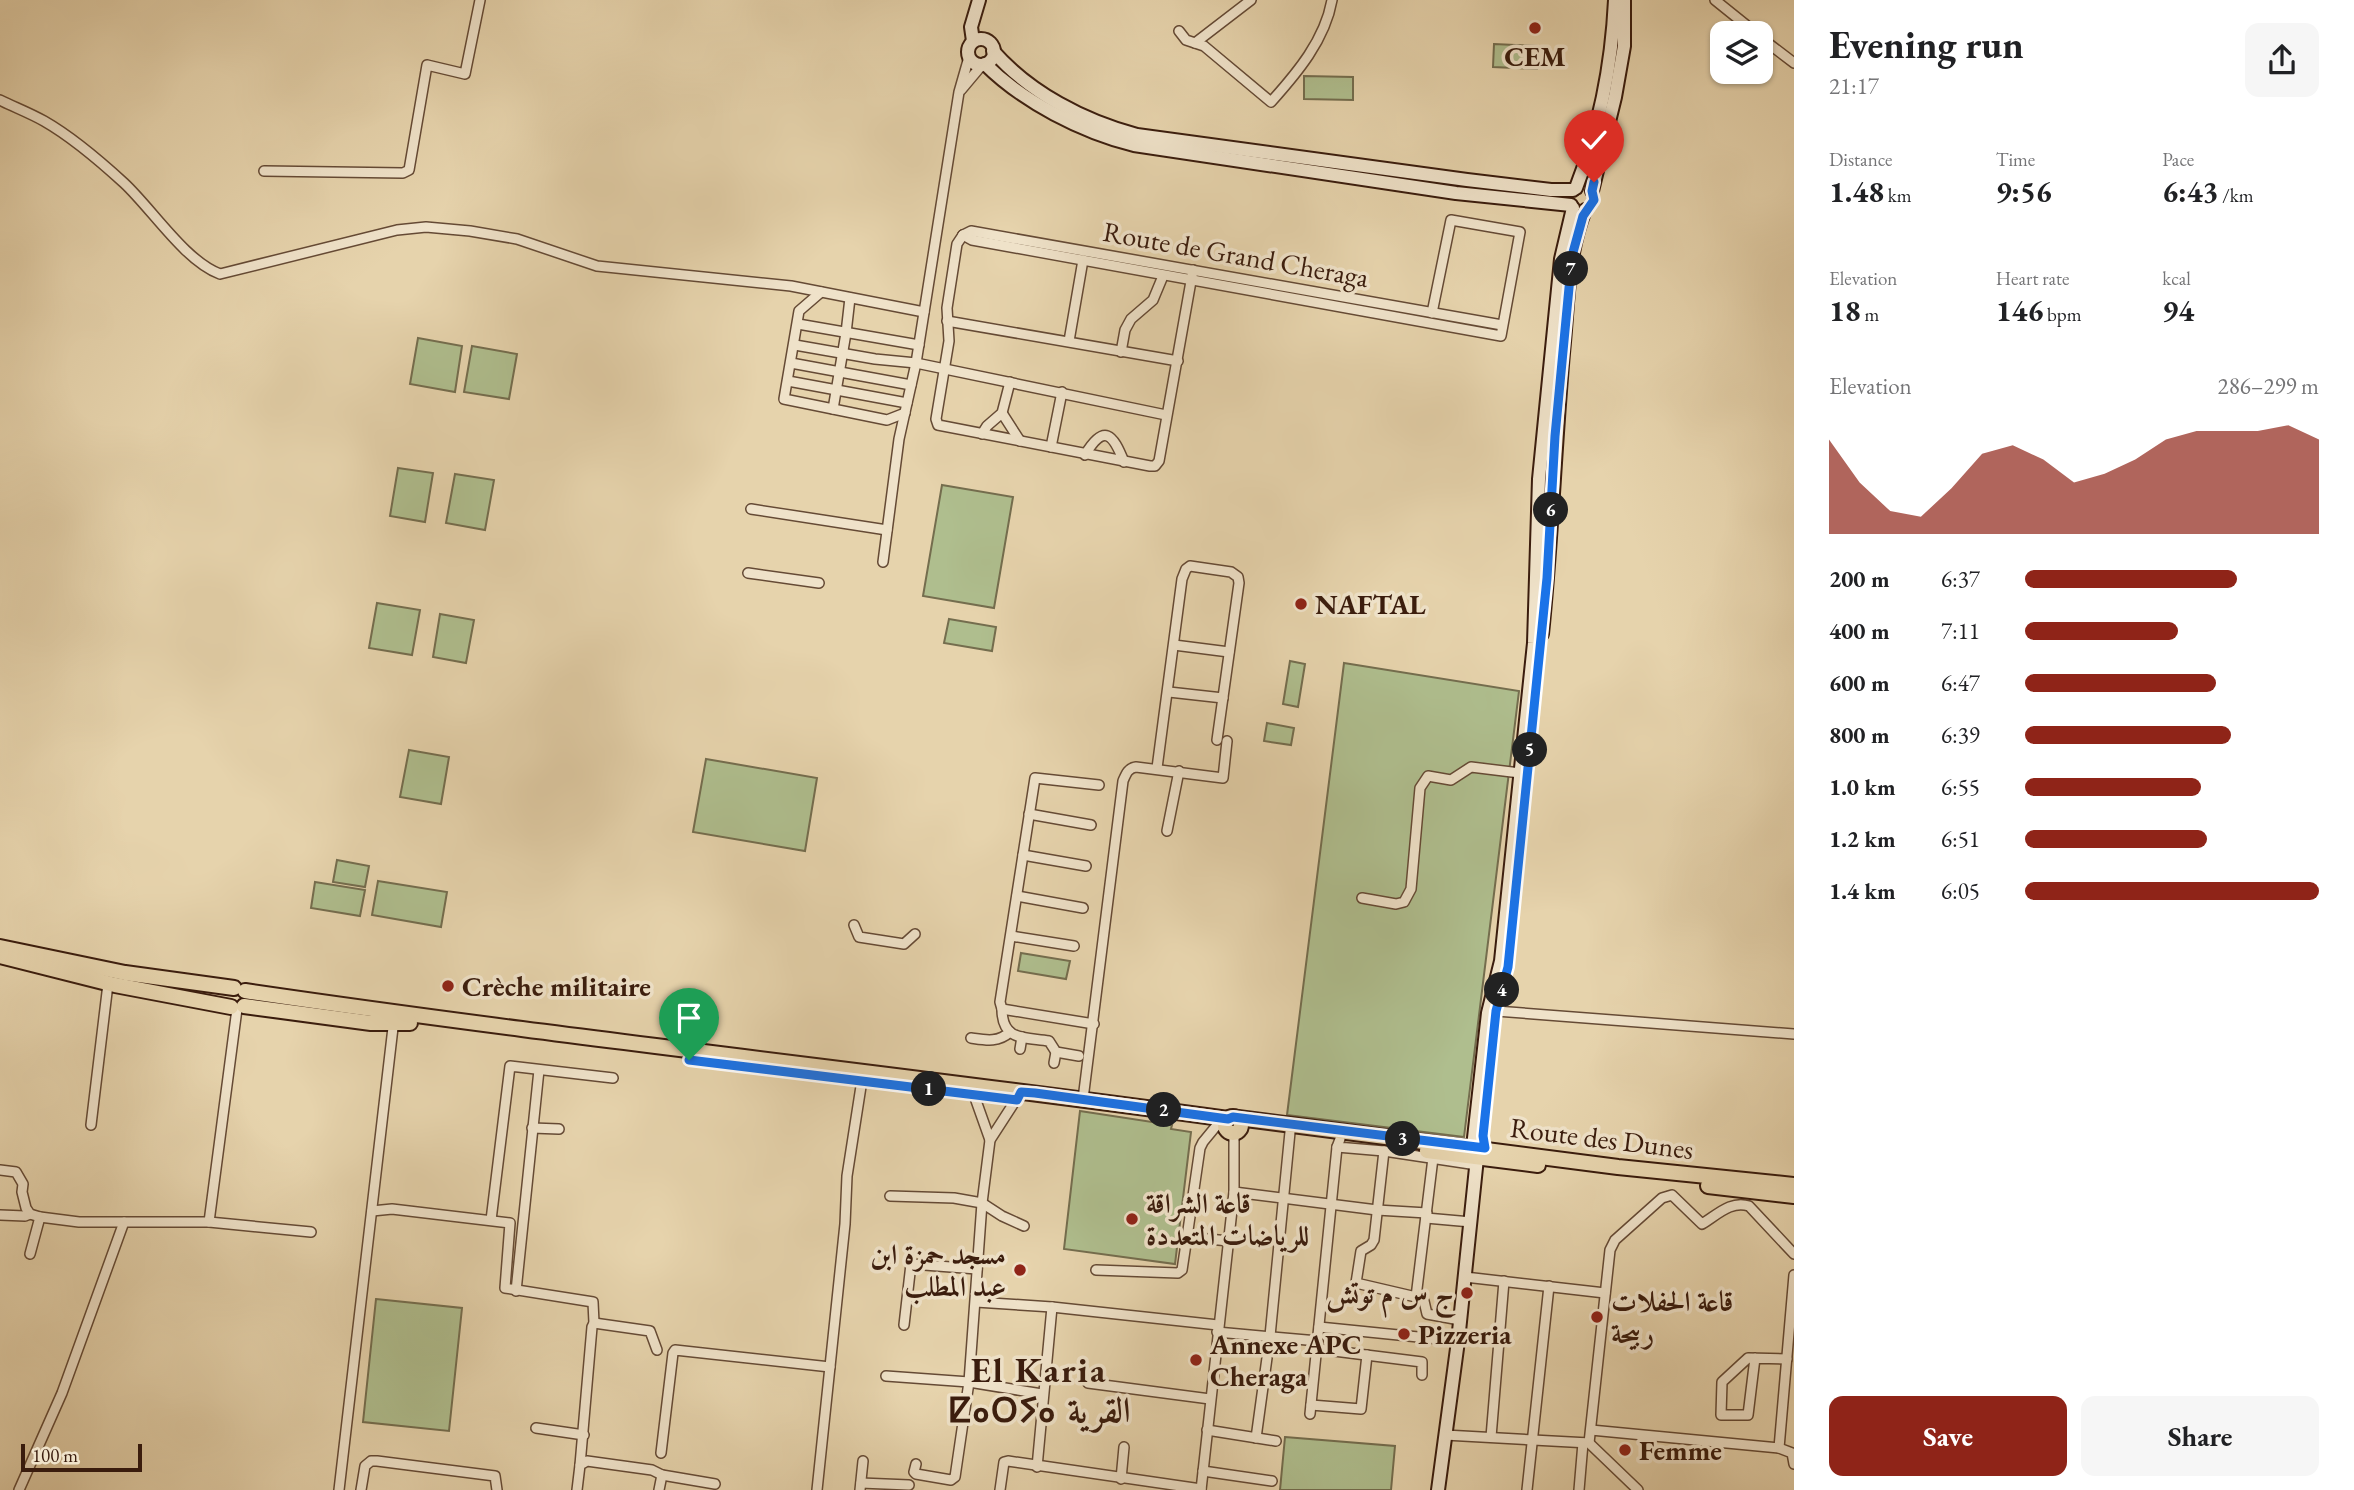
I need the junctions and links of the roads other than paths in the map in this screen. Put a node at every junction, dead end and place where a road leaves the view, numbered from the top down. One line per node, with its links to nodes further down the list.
1 (480, 0): 18 (street)
2 (1251, 0): 10 (street)
3 (1332, 0): 10 (street)
4 (1615, 0): 19 (street)
5 (1624, 0): 20 (street)
6 (1715, 0): 8 (street)
7 (978, 3): 11 (street)
8 (1741, 21)
9 (1180, 31): 10 (street)
10 (1195, 43)
11 (985, 44): 13 (street); 14 (street); 19 (street)
12 (1773, 47): 15 (street)
13 (969, 57): 14 (street); 16 (street)
14 (984, 64): 16 (street); 21 (street)
15 (1794, 64)
16 (959, 92): 29 (street)
17 (0, 100): 27 (street)
18 (264, 172)
19 (1574, 189): 20 (street); 21 (street)
20 (1592, 191): 21 (street)
21 (1577, 208): 71 (street); 90 (street)
22 (963, 235): 23 (street); 24 (street, Route de Grand Cheraga); 31 (street)
23 (1083, 260): 25 (street); 35 (street)
24 (1193, 270): 26 (street); 30 (street, Route de Grand Cheraga)
25 (1163, 275): 26 (street); 38 (street)
26 (1191, 281): 33 (street); 40 (street)
27 (821, 292): 28 (street); 32 (street)
28 (850, 298): 29 (street); 34 (street)
29 (925, 312): 37 (street)
30 (1432, 313): 33 (street, Route de Grand Cheraga); 33 (street)
31 (947, 321): 35 (street); 43 (street)
32 (798, 324): 34 (street); 36 (street)
33 (1502, 325)
34 (846, 333): 37 (street); 39 (street)
35 (1069, 341): 38 (street)
36 (795, 345): 39 (street); 41 (street)
37 (919, 345): 42 (street)
38 (1121, 352): 40 (street)
39 (843, 353): 42 (street); 44 (street)
40 (1178, 360): 54 (street)
41 (791, 363): 44 (street); 45 (street)
42 (916, 363): 43 (street); 47 (street)
43 (945, 370): 46 (street); 55 (street)
44 (839, 372): 47 (street); 48 (street)
45 (788, 381): 48 (street); 51 (street)
46 (1010, 382): 49 (street); 53 (street)
47 (911, 384): 50 (street)
48 (836, 390): 50 (street); 51 (street)
49 (1062, 392): 54 (street); 57 (street)
50 (907, 402): 52 (street)
51 (833, 409): 52 (street)
52 (905, 413): 61 (street)
53 (1002, 414): 55 (street); 56 (street)
54 (1167, 415): 59 (street)
55 (982, 434): 56 (street)
56 (1020, 441): 57 (street)
57 (1051, 447): 58 (street)
58 (1085, 455): 59 (street); 59 (street)
59 (1124, 462)
60 (751, 509): 61 (street)
61 (887, 530): 62 (street)
62 (883, 562)
63 (748, 573): 64 (street)
64 (819, 583)
65 (1174, 645): 66 (street); 66 (street); 67 (street)
66 (1229, 652): 68 (street)
67 (1168, 692): 68 (street); 69 (street)
68 (1223, 698): 70 (street)
69 (1157, 768): 70 (street); 92 (street)
70 (1179, 771): 75 (street)
71 (1520, 773): 79 (street); 115 (street)
72 (1099, 785): 73 (street)
73 (1029, 814): 74 (street); 76 (street)
74 (1091, 825)
75 (1167, 831)
76 (1023, 855): 77 (street); 78 (street)
77 (1086, 866)
78 (1017, 896): 80 (street); 83 (street)
79 (1362, 898)
80 (1083, 908)
81 (854, 925): 82 (street)
82 (915, 934)
83 (1010, 936): 84 (street); 89 (street)
84 (1074, 946)
85 (0, 957): 86 (main road, Route des Dunes); 87 (main road, Route des Dunes)
86 (108, 984): 88 (main road, Route des Dunes); 107 (street)
87 (240, 990): 88 (main road); 91 (main road, Route des Dunes)
88 (237, 1007): 91 (main road, Route des Dunes); 132 (street)
89 (1002, 1009): 92 (street); 93 (street)
90 (1496, 1011): 94 (street); 115 (street)
91 (394, 1018): 103 (main road, Route des Dunes); 105 (main road, Route des Dunes); 126 (street)
92 (1094, 1024): 106 (street)
93 (1010, 1032): 95 (street); 96 (street)
94 (1794, 1034)
95 (1022, 1037): 97 (street); 98 (street)
96 (971, 1038)
97 (1020, 1049)
98 (1056, 1052): 99 (street); 100 (street)
99 (1079, 1056)
100 (1055, 1063)
101 (539, 1070): 102 (street); 109 (street); 130 (street)
102 (613, 1078)
103 (862, 1080): 104 (main road, Route des Dunes); 163 (street)
104 (974, 1095): 105 (main road, Route des Dunes); 112 (street)
105 (1019, 1096): 106 (main road, Route des Dunes); 108 (main road, Route des Dunes); 112 (street)
106 (1083, 1099): 108 (main road, Route des Dunes)
107 (91, 1125)
108 (1230, 1125): 111 (main road, Route des Dunes); 115 (main road, Route des Dunes); 119 (street); 136 (street)
109 (533, 1128): 110 (street); 146 (street)
110 (559, 1129)
111 (1290, 1132): 113 (main road, Route des Dunes); 122 (street)
112 (990, 1140): 123 (street)
113 (1338, 1143): 114 (street); 115 (main road, Route des Dunes); 124 (street)
114 (1384, 1151): 116 (street); 125 (street)
115 (1478, 1155): 116 (street); 118 (main road, Route des Dunes); 121 (main road, Route des Dunes); 133 (street)
116 (1433, 1158): 129 (street)
117 (0, 1170): 127 (street)
118 (1794, 1185)
119 (1234, 1192): 122 (street); 137 (street)
120 (890, 1196): 123 (street)
121 (1794, 1196)
122 (1284, 1199): 124 (street); 156 (street)
123 (982, 1203): 134 (street); 140 (street)
124 (1332, 1204): 125 (street); 154 (street)
125 (1377, 1210): 129 (street); 148 (street)
126 (372, 1211): 130 (street); 196 (street)
127 (30, 1214): 128 (street); 131 (street); 138 (street)
128 (0, 1215)
129 (1426, 1215): 133 (street); 148 (street)
130 (491, 1220): 146 (street)
131 (124, 1222): 132 (street); 195 (street)
132 (209, 1222): 135 (street)
133 (1471, 1222): 143 (street)
134 (1024, 1226)
135 (311, 1232)
136 (1187, 1237): 137 (street); 141 (street)
137 (1229, 1241): 155 (street)
138 (30, 1254)
139 (1794, 1254): 147 (street)
140 (977, 1269): 149 (street); 153 (street)
141 (1096, 1270)
142 (1794, 1275): 162 (street)
143 (1465, 1277): 144 (street); 151 (street)
144 (1504, 1281): 145 (street); 175 (street)
145 (1549, 1286): 147 (street); 177 (street)
146 (516, 1291): 152 (street)
147 (1605, 1293): 172 (street)
148 (1416, 1297): 151 (street)
149 (976, 1302): 150 (street); 166 (street)
150 (1052, 1307): 155 (street); 168 (street)
151 (1460, 1320): 157 (street)
152 (594, 1324): 159 (street); 174 (street)
153 (904, 1325)
154 (1319, 1327): 157 (street); 158 (street)
155 (1217, 1329): 156 (street); 169 (street)
156 (1270, 1336): 158 (street); 176 (street)
157 (1458, 1341): 173 (street)
158 (1318, 1345): 160 (street); 160 (street)
159 (656, 1350)
160 (1367, 1355): 164 (street)
161 (1755, 1358): 161 (street); 162 (street)
162 (1787, 1359): 181 (street)
163 (830, 1367): 182 (street); 201 (street)
164 (1422, 1375)
165 (886, 1376): 166 (street)
166 (969, 1382): 168 (street); 184 (street)
167 (1088, 1383): 169 (street)
168 (1042, 1394): 187 (street)
169 (1210, 1398): 171 (street)
170 (536, 1428): 174 (street)
171 (1207, 1430): 176 (street); 188 (street)
172 (1591, 1430): 179 (street); 181 (street)
173 (1445, 1434): 175 (street); 204 (street)
174 (584, 1435): 186 (street)
175 (1491, 1437): 177 (street)
176 (1256, 1438): 178 (street)
177 (1531, 1439): 179 (street); 205 (street)
178 (1276, 1441)
179 (1586, 1443): 206 (street); 207 (street)
180 (1124, 1447): 190 (street)
181 (1779, 1448): 185 (street)
182 (661, 1453)
183 (863, 1461): 194 (street)
184 (916, 1464)
185 (1794, 1464)
186 (580, 1465): 189 (street); 199 (street)
187 (1037, 1467): 190 (street); 202 (street)
188 (1203, 1471): 191 (street); 203 (street)
189 (662, 1475): 192 (street); 200 (street)
190 (1121, 1479): 203 (street)
191 (1272, 1481)
192 (715, 1484)
193 (909, 1485): 194 (street)
194 (860, 1487)
195 (19, 1490)
196 (339, 1490)
197 (361, 1490): 198 (street)
198 (497, 1490)
199 (577, 1490)
200 (659, 1490)
201 (817, 1490)
202 (1000, 1490)
203 (1201, 1490)
204 (1438, 1490)
205 (1527, 1490)
206 (1579, 1490)
207 (1638, 1490)

